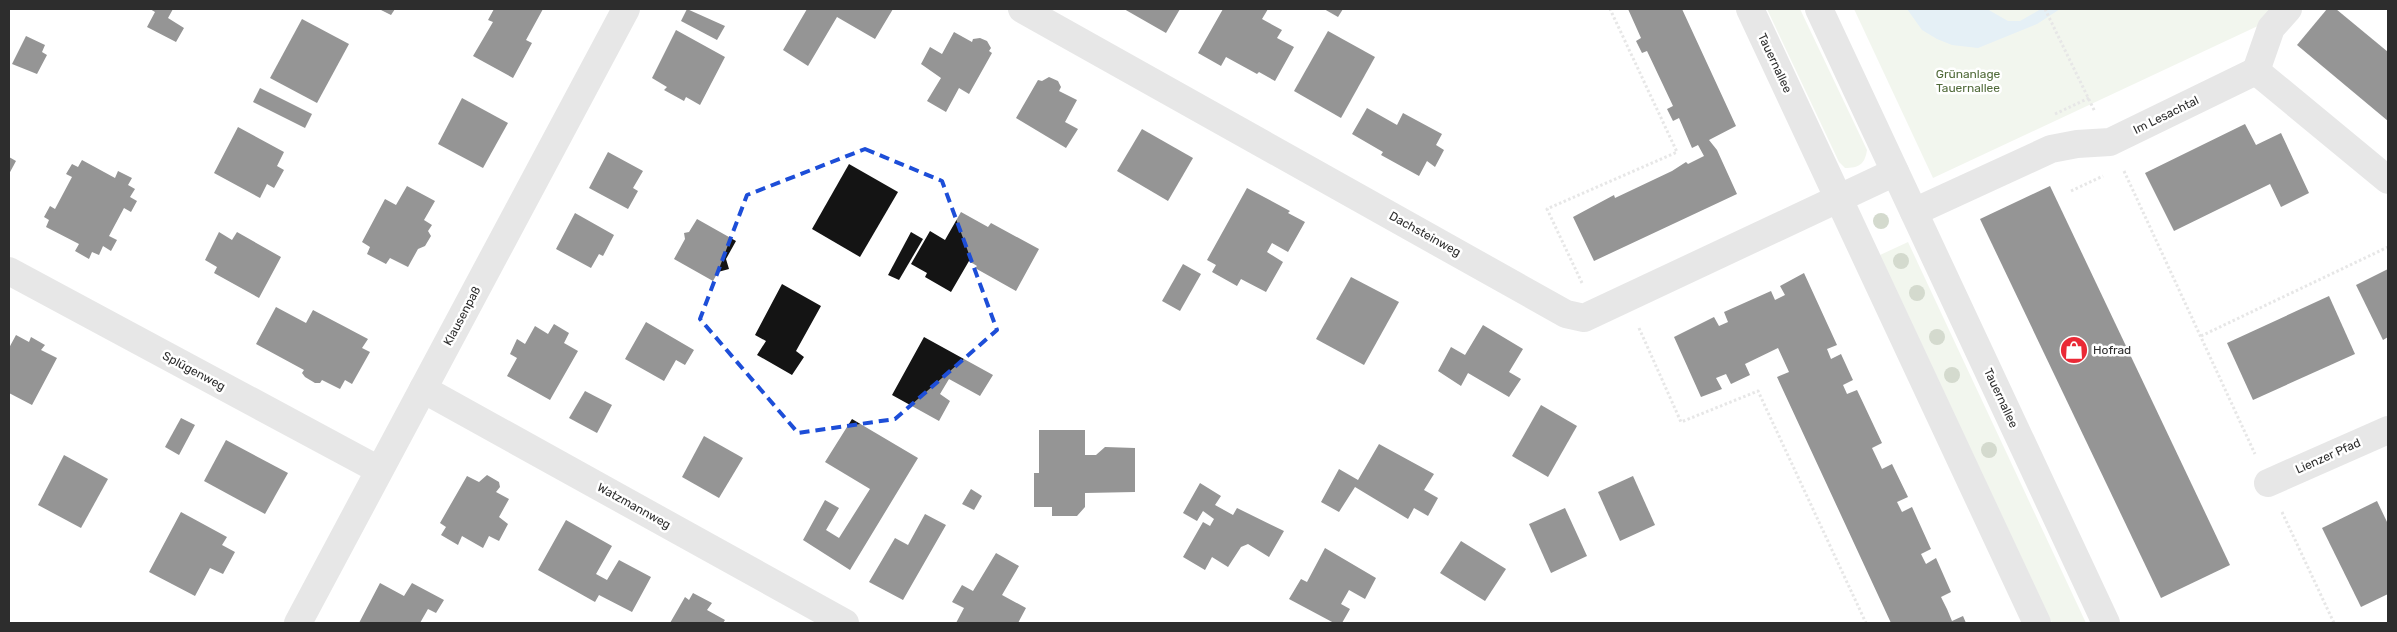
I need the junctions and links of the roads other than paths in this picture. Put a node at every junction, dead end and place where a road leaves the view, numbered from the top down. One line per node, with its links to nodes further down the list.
1 (626, 9): 12 (street, Klausenpaß)
2 (1022, 9): 9 (street, Dachsteinweg)
3 (1750, 9): 9 (street, Tauernallee)
4 (1819, 9): 7 (street, Tauernallee)
5 (2288, 9): 6 (street)
6 (2256, 71): 8 (street); 10 (street, Im Lesachtal)
7 (1895, 172): 9 (street); 10 (street, Tauernallee)
8 (2388, 180)
9 (1838, 198): 18 (street, Tauernallee)
10 (1914, 212): 19 (street, Tauernallee)
11 (9, 271): 14 (street, Splügenweg)
12 (423, 388): 14 (street, Klausenpaß); 17 (street, Watzmannweg)
13 (2388, 430): 15 (street, Lienzer Pfad)
14 (379, 470): 16 (street, Klausenpaß)
15 (2268, 483)
16 (298, 623)
17 (845, 623)
18 (2037, 623)
19 (2106, 623)

